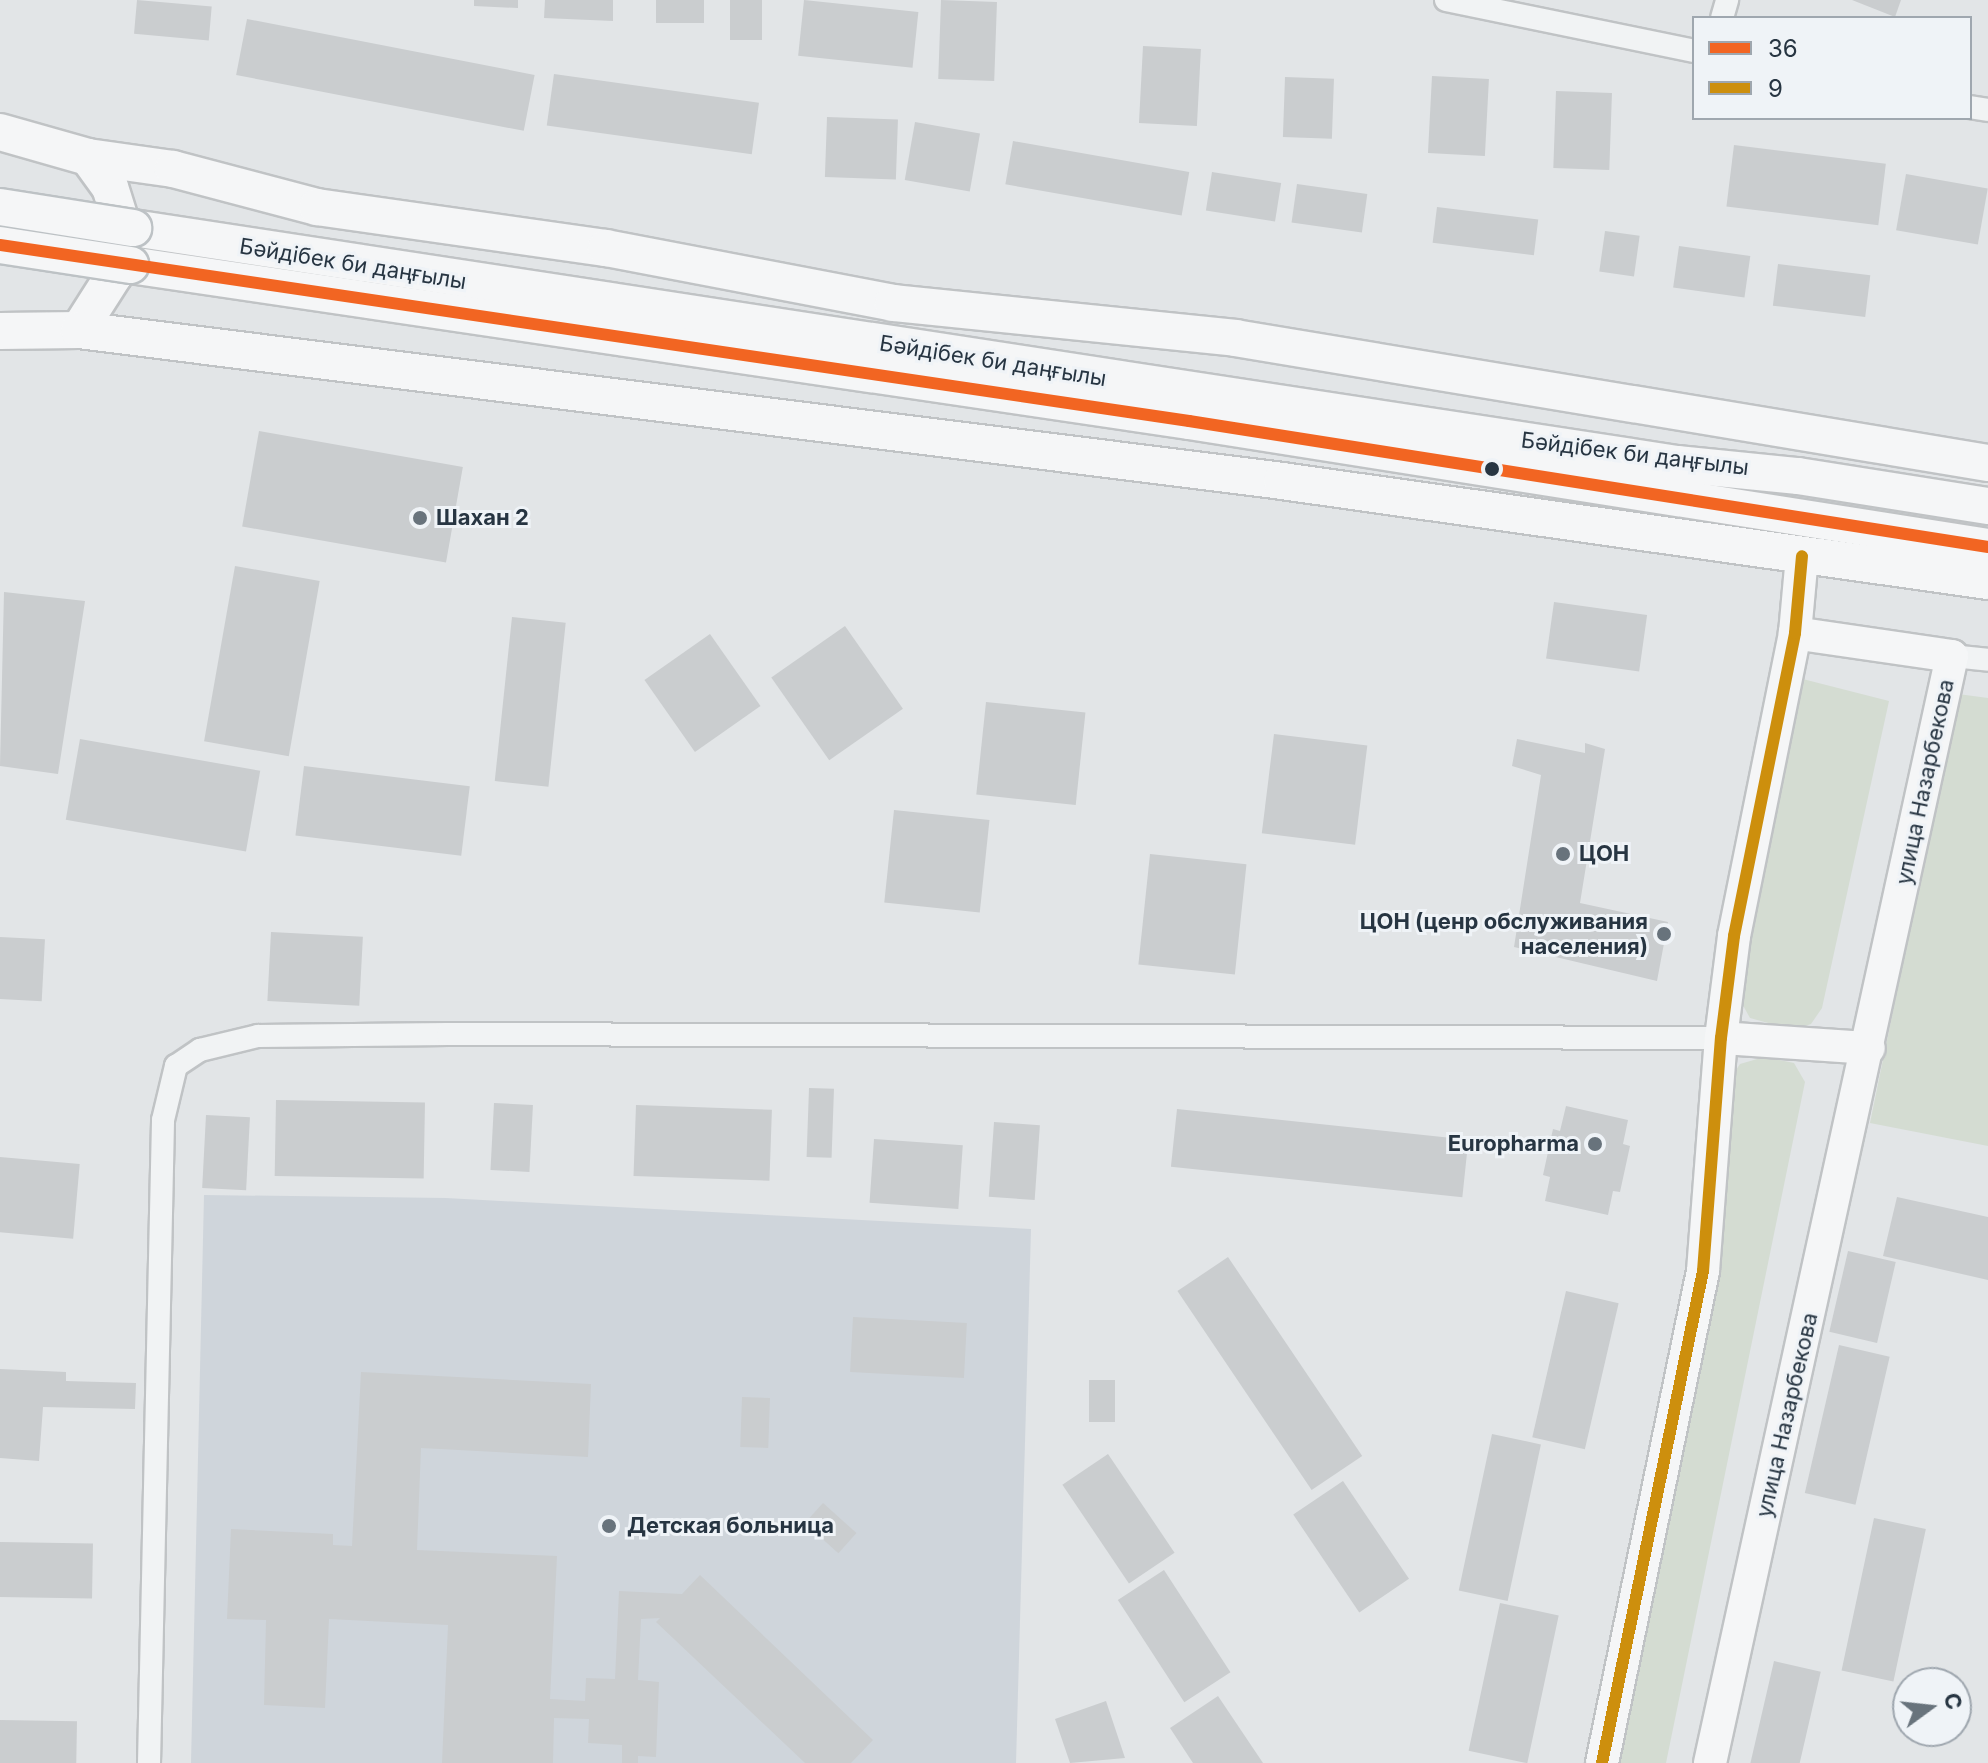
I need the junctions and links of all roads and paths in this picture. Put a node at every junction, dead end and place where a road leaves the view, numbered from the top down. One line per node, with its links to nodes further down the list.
1 (1446, 0): 2 (street)
2 (1692, 51)
3 (6, 132): 4 (main road)
4 (88, 157): 7 (main road); 9 (main road)
5 (0, 207): 10 (main road, Бәйдібек би даңғылы, bridge)
6 (0, 245): 11 (main road, Бәйдібек би даңғылы, bridge)
7 (79, 330): 8 (main road); 12 (main road)
8 (0, 331)
9 (1988, 463)
10 (1988, 506)
11 (1988, 547)
12 (1802, 556): 13 (main road); 14 (street)
13 (1988, 581)
14 (1795, 633): 15 (street, улица Назарбекова); 17 (street)
15 (1952, 656): 16 (street); 18 (street, улица Назарбекова)
16 (1988, 660)
17 (1721, 1038): 18 (street); 19 (street); 20 (street)
18 (1869, 1048): 21 (street, улица Назарбекова)
19 (149, 1763)
20 (1602, 1763)
21 (1710, 1763)

